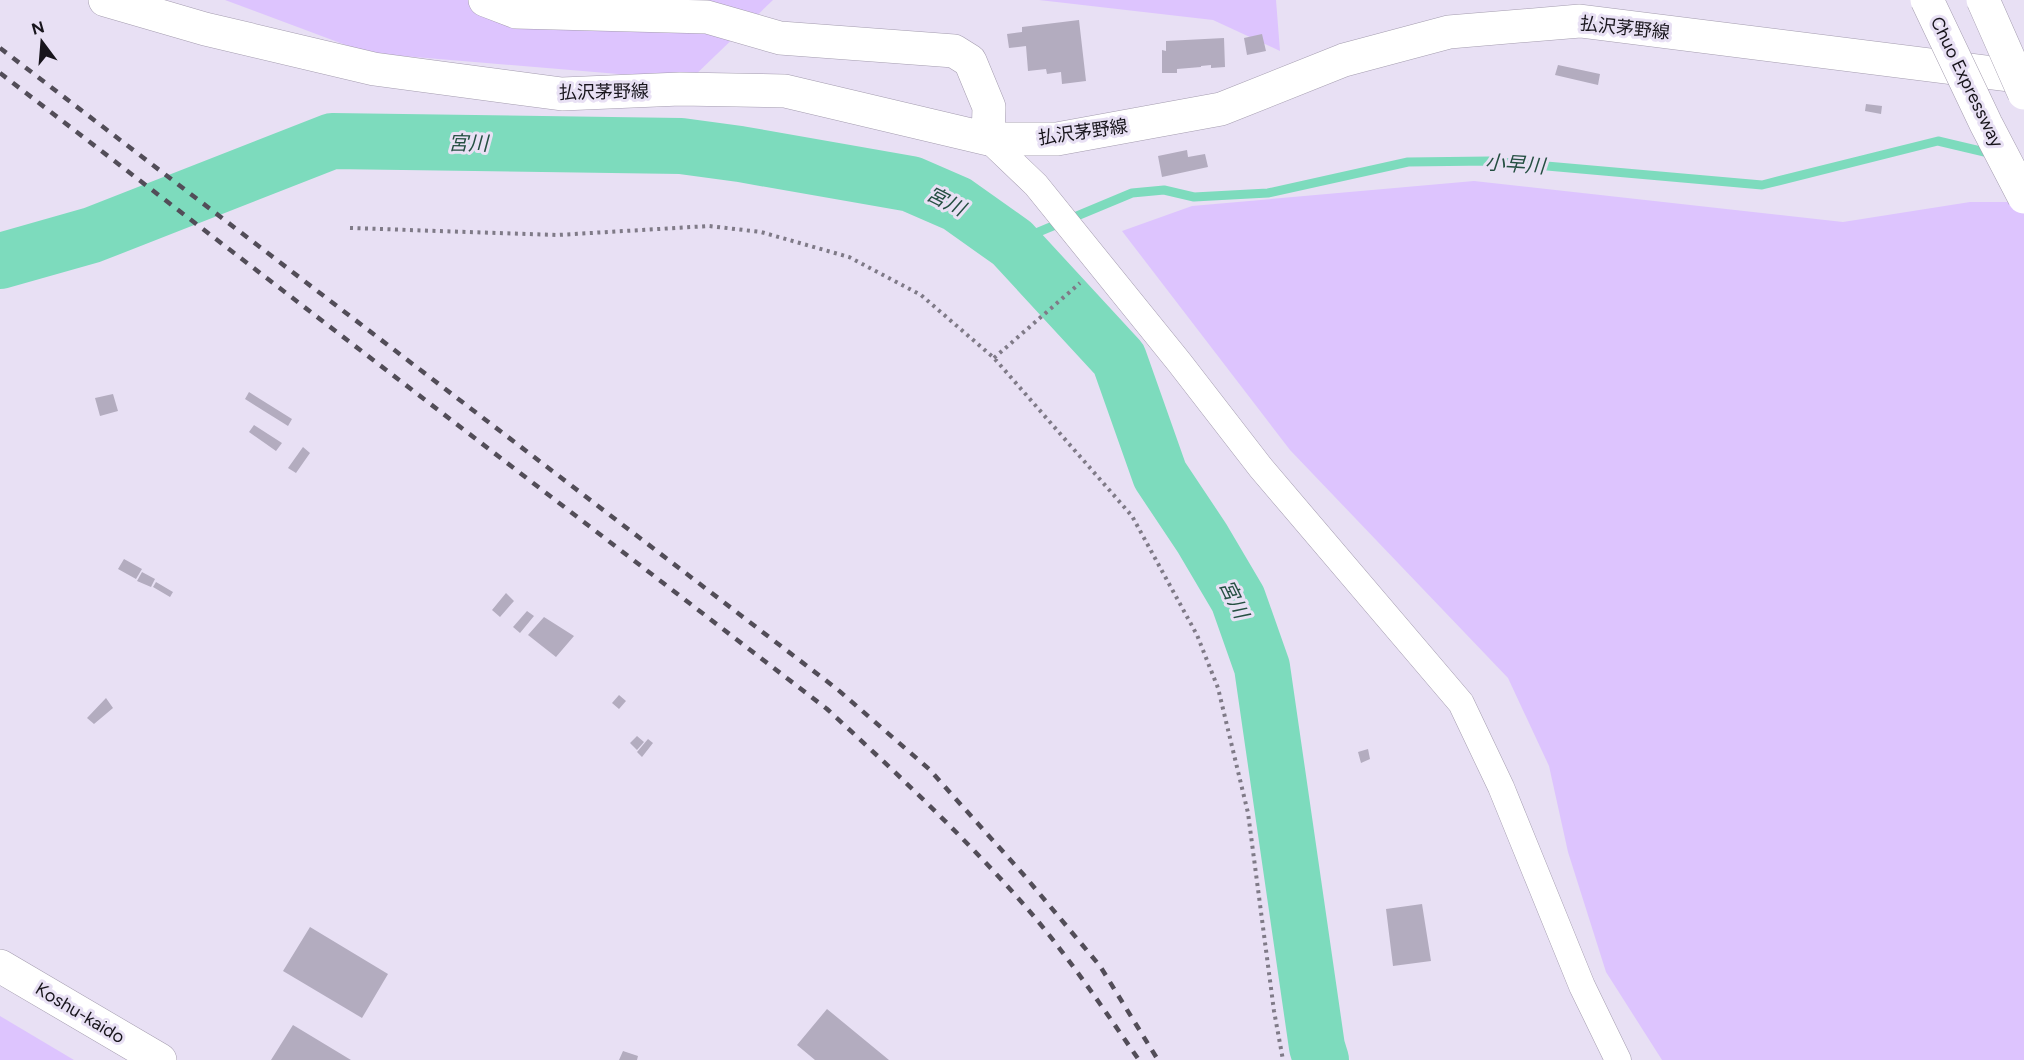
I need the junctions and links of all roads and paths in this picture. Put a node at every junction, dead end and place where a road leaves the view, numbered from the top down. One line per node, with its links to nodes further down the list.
1 (105, 0): 7 (main road, 払沢茅野線)
2 (485, 0): 7 (main road)
3 (1927, 0): 8 (main road, Chuo Expressway, bridge)
4 (1983, 0): 6 (main road, bridge)
5 (2024, 77): 7 (main road, 払沢茅野線)
6 (2024, 93)
7 (988, 139): 10 (street)
8 (2024, 197)
9 (350, 228): 11 (path)
10 (1097, 269): 11 (path); 15 (street)
11 (994, 357): 14 (path)
12 (0, 966): 13 (main road, Koshu-kaido)
13 (160, 1060)
14 (1283, 1060)
15 (1618, 1060)

